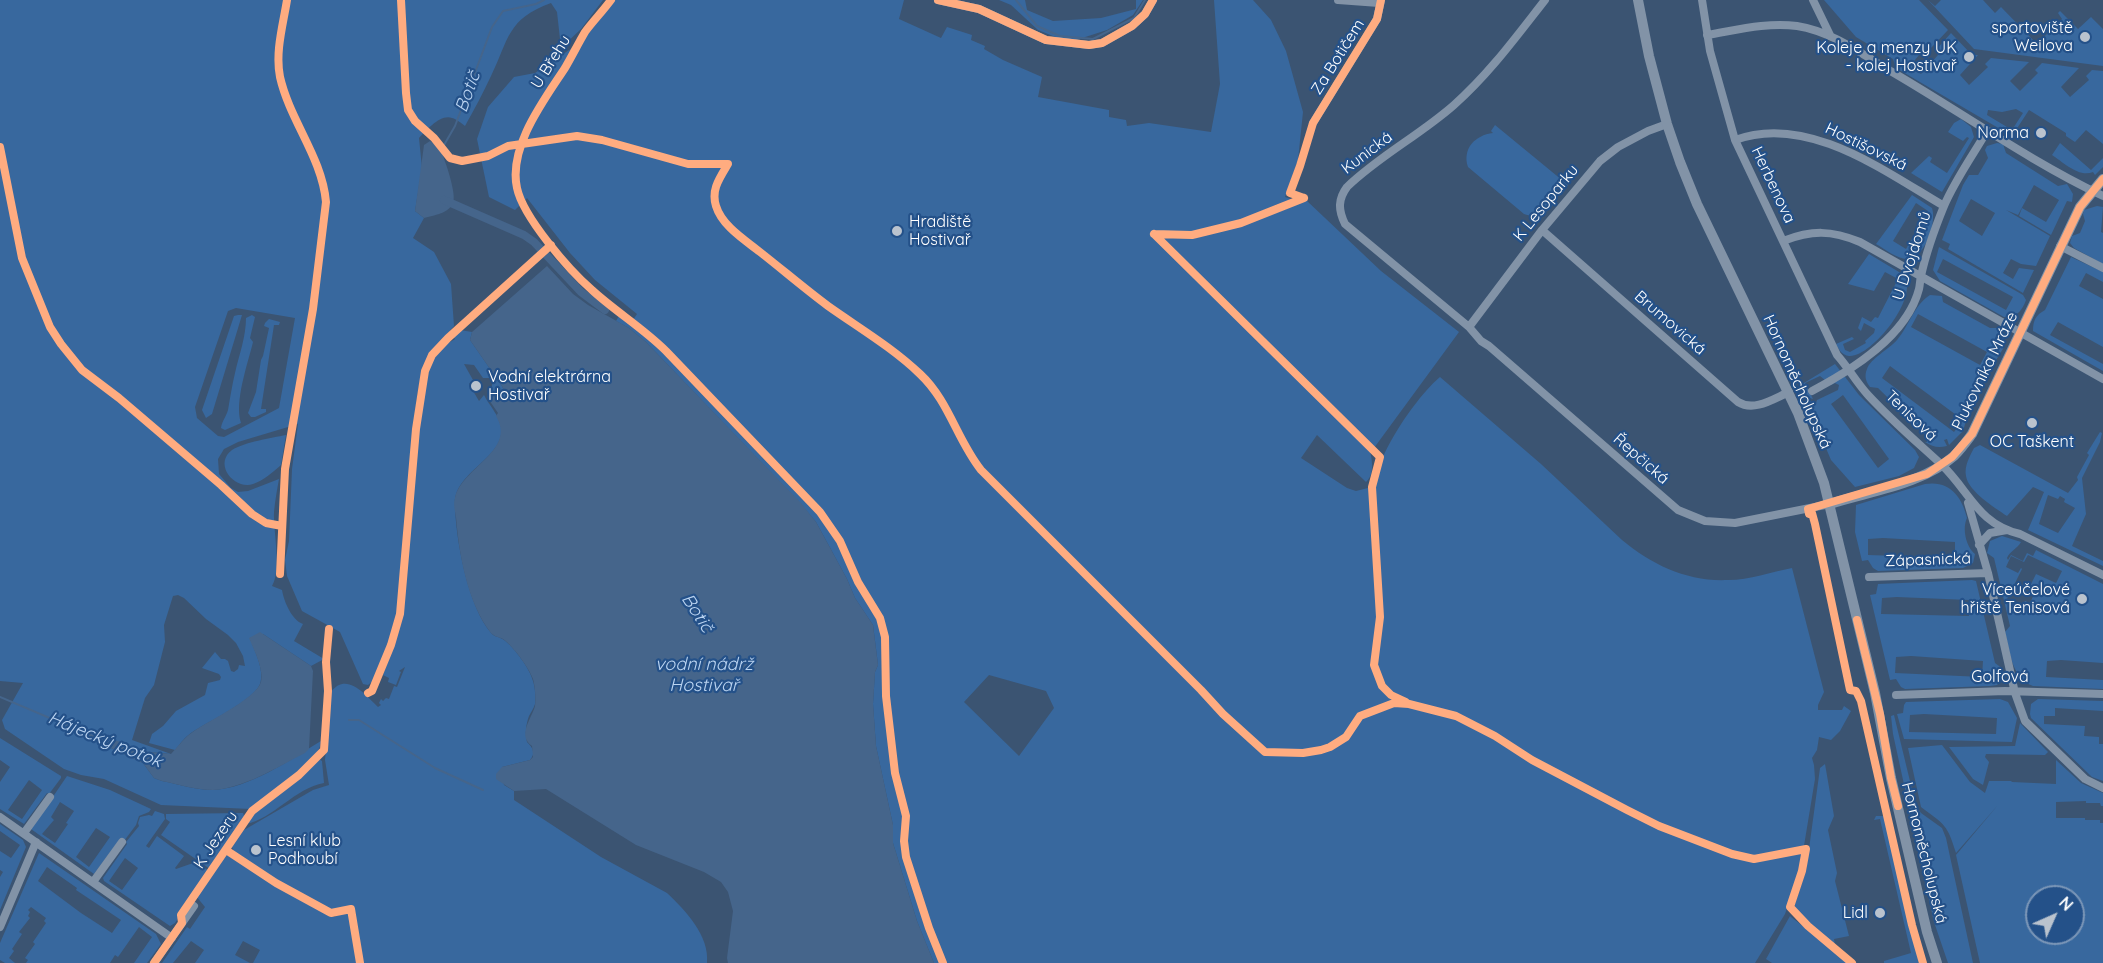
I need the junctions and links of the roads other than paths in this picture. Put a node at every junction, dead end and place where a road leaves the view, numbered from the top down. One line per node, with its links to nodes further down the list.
1 (938, 0): 2 (street)
2 (1153, 0)
3 (1338, 0): 8 (street)
4 (1545, 0): 24 (street, Kunická)
5 (1638, 0): 12 (street, Hornoměcholupská)
6 (1702, 0): 9 (street, Herbenova)
7 (1813, 0): 10 (street)
8 (1380, 1): 11 (street, Za Botičem)
9 (1707, 35): 10 (street); 14 (street, Herbenova)
10 (1828, 35): 13 (street)
11 (1313, 123)
12 (1667, 124): 19 (street, K Lesoparku); 29 (street, Hornoměcholupská)
13 (1987, 130): 16 (street); 18 (street, U Dvojdomů)
14 (1735, 140): 18 (street, Hostišovská); 20 (street, Herbenova)
15 (2103, 179): 16 (street, Plukovníka Mráze)
16 (2092, 191): 17 (street); 21 (street, Plukovníka Mráze)
17 (2103, 196)
18 (1944, 206): 23 (street, U Dvojdomů)
19 (1542, 230): 24 (street, K Lesoparku); 29 (street, Brumovická)
20 (1783, 241): 23 (street); 26 (street, Herbenova)
21 (2060, 246): 22 (street); 25 (street, Plukovníka Mráze)
22 (2103, 268)
23 (1920, 276): 25 (street); 26 (street, U Dvojdomů)
24 (1469, 327): 32 (street, Řepčická)
25 (2020, 332): 27 (street); 30 (street, Plukovníka Mráze)
26 (1850, 370): 28 (street, U Dvojdomů); 30 (street, Tenisová)
27 (2103, 379)
28 (1812, 391)
29 (1789, 393): 32 (street, Hornoměcholupská)
30 (1942, 465): 31 (street, Tenisová); 32 (street, Plukovníka Mráze)
31 (1964, 492): 33 (street, Tenisová); 34 (street)
32 (1830, 504): 52 (street, Hornoměcholupská)
33 (2007, 530): 34 (street); 36 (street, Tenisová)
34 (1979, 545): 35 (street)
35 (1988, 573): 37 (street, Zápasnická); 38 (street)
36 (2103, 575)
37 (1869, 577)
38 (2015, 693): 39 (street, Golfová); 40 (street, Golfová); 41 (street)
39 (2103, 694)
40 (1896, 695)
41 (2102, 788)
42 (50, 797): 44 (street)
43 (0, 817): 44 (street)
44 (24, 833): 45 (street)
45 (36, 842): 47 (street); 49 (street)
46 (122, 842): 47 (street)
47 (93, 882): 50 (street)
48 (194, 906): 50 (street)
49 (0, 927)
50 (172, 938): 51 (street)
51 (154, 963)
52 (1937, 963)

